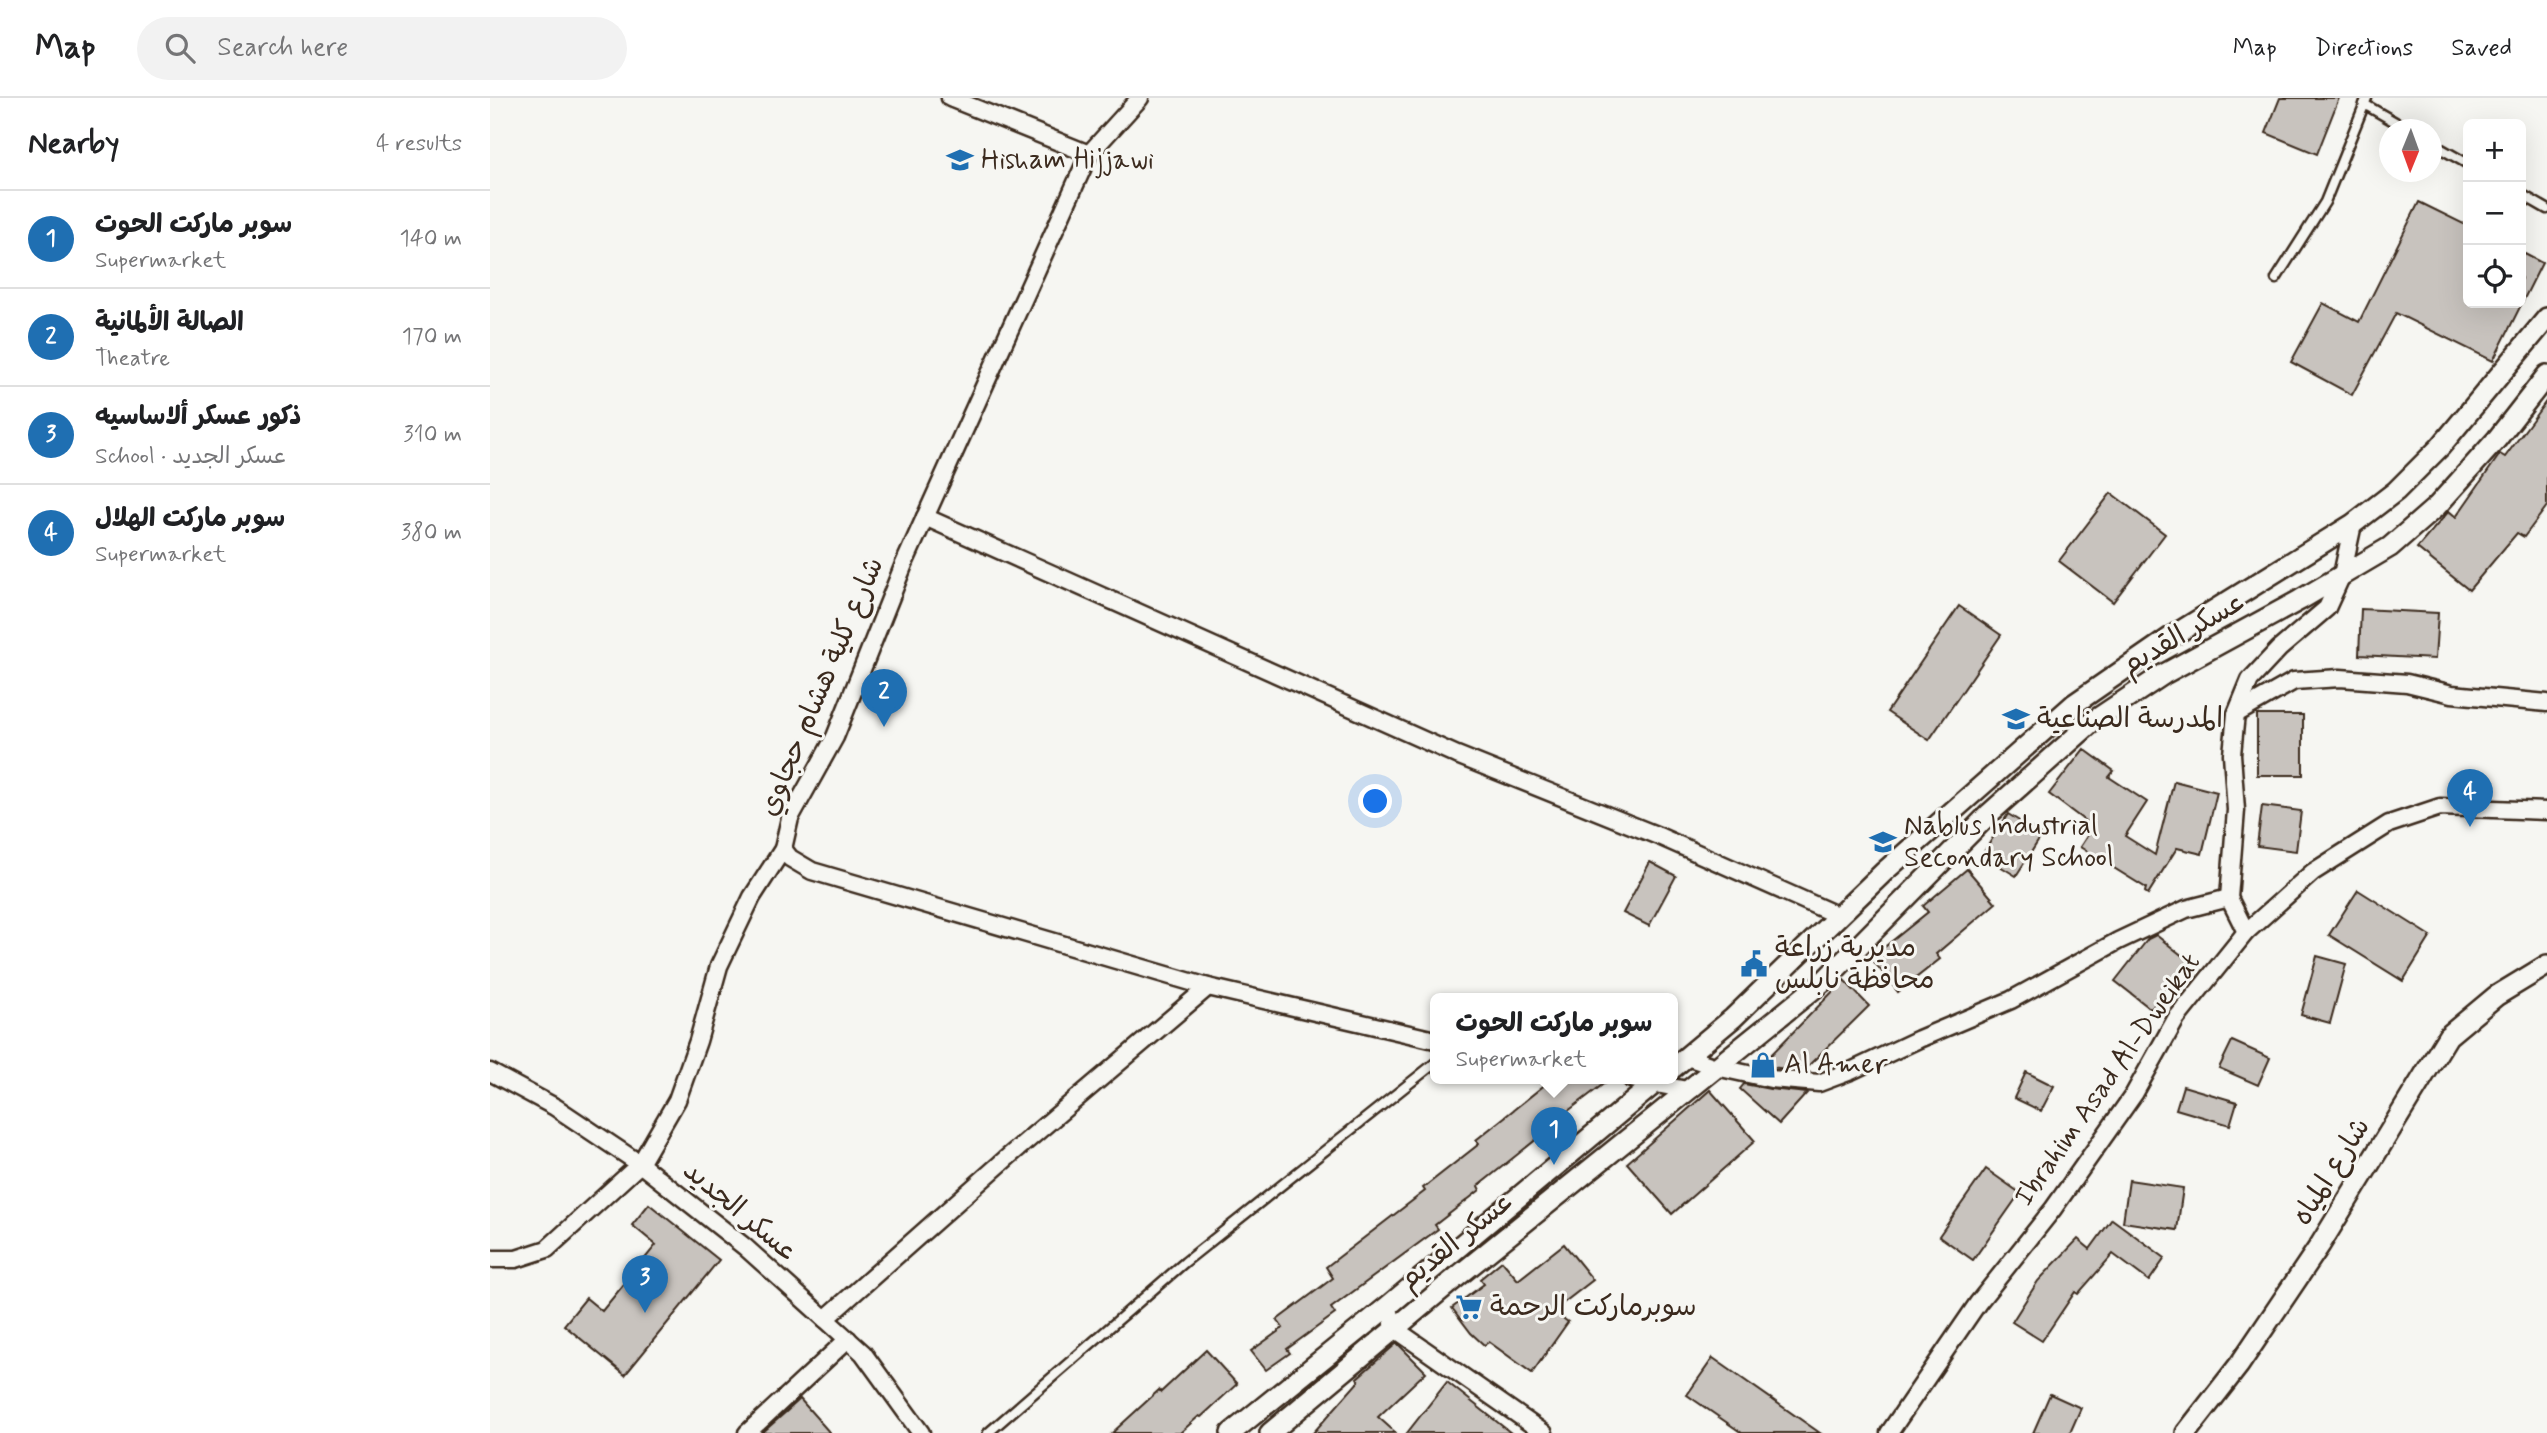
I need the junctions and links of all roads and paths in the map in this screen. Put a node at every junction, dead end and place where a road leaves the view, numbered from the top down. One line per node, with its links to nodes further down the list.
1 (950, 98): 6 (street)
2 (1140, 98): 6 (street, شارع كلية هشام حجاوي)
3 (2365, 101): 4 (lane); 10 (lane)
4 (2392, 119)
5 (2442, 149): 7 (lane)
6 (1089, 154): 13 (street, شارع كلية هشام حجاوي)
7 (2463, 161)
8 (2526, 197): 9 (lane)
9 (2547, 209)
10 (2276, 279)
11 (2547, 318): 14 (street, عسكر القديم)
12 (2547, 375): 15 (street, عسكر القديم)
13 (925, 517): 19 (street, شارع كلية هشام حجاوي); 21 (street)
14 (2353, 524): 15 (street); 21 (street, عسكر القديم)
15 (2342, 575): 17 (street); 28 (street, عسكر القديم)
16 (2547, 704): 17 (street)
17 (2236, 714): 20 (street)
18 (2547, 811): 22 (street, Ibrahim Asad Al-Dweikat)
19 (783, 849): 24 (street, شارع كلية هشام حجاوي); 33 (street)
20 (2229, 898): 22 (street); 28 (street)
21 (1839, 916): 26 (street, عسكر القديم)
22 (2246, 932): 45 (street, Ibrahim Asad Al-Dweikat)
23 (2547, 965): 46 (street, شارع المياه)
24 (1208, 987): 25 (street, شارع كلية هشام حجاوي); 36 (street)
25 (1430, 1039)
26 (1680, 1062): 28 (street)
27 (1430, 1067): 41 (lane)
28 (1716, 1067): 32 (street, عسكر القديم)
29 (490, 1072): 33 (street, عسكر الجديد)
30 (1655, 1084): 35 (street, عسكر القديم)
31 (1664, 1084): 32 (street)
32 (1687, 1090): 37 (street, عسكر القديم)
33 (640, 1164): 34 (street); 36 (street, عسكر الجديد)
34 (490, 1259)
35 (1388, 1306): 37 (street); 42 (street, عسكر القديم)
36 (825, 1319): 38 (street, عسكر الجديد)
37 (1395, 1329): 43 (street, عسكر القديم); 44 (street)
38 (848, 1339): 39 (street); 40 (street, عسكر الجديد)
39 (747, 1433)
40 (921, 1433)
41 (988, 1433)
42 (1231, 1433)
43 (1270, 1433)
44 (1544, 1433)
45 (1889, 1433)
46 (2186, 1433)

